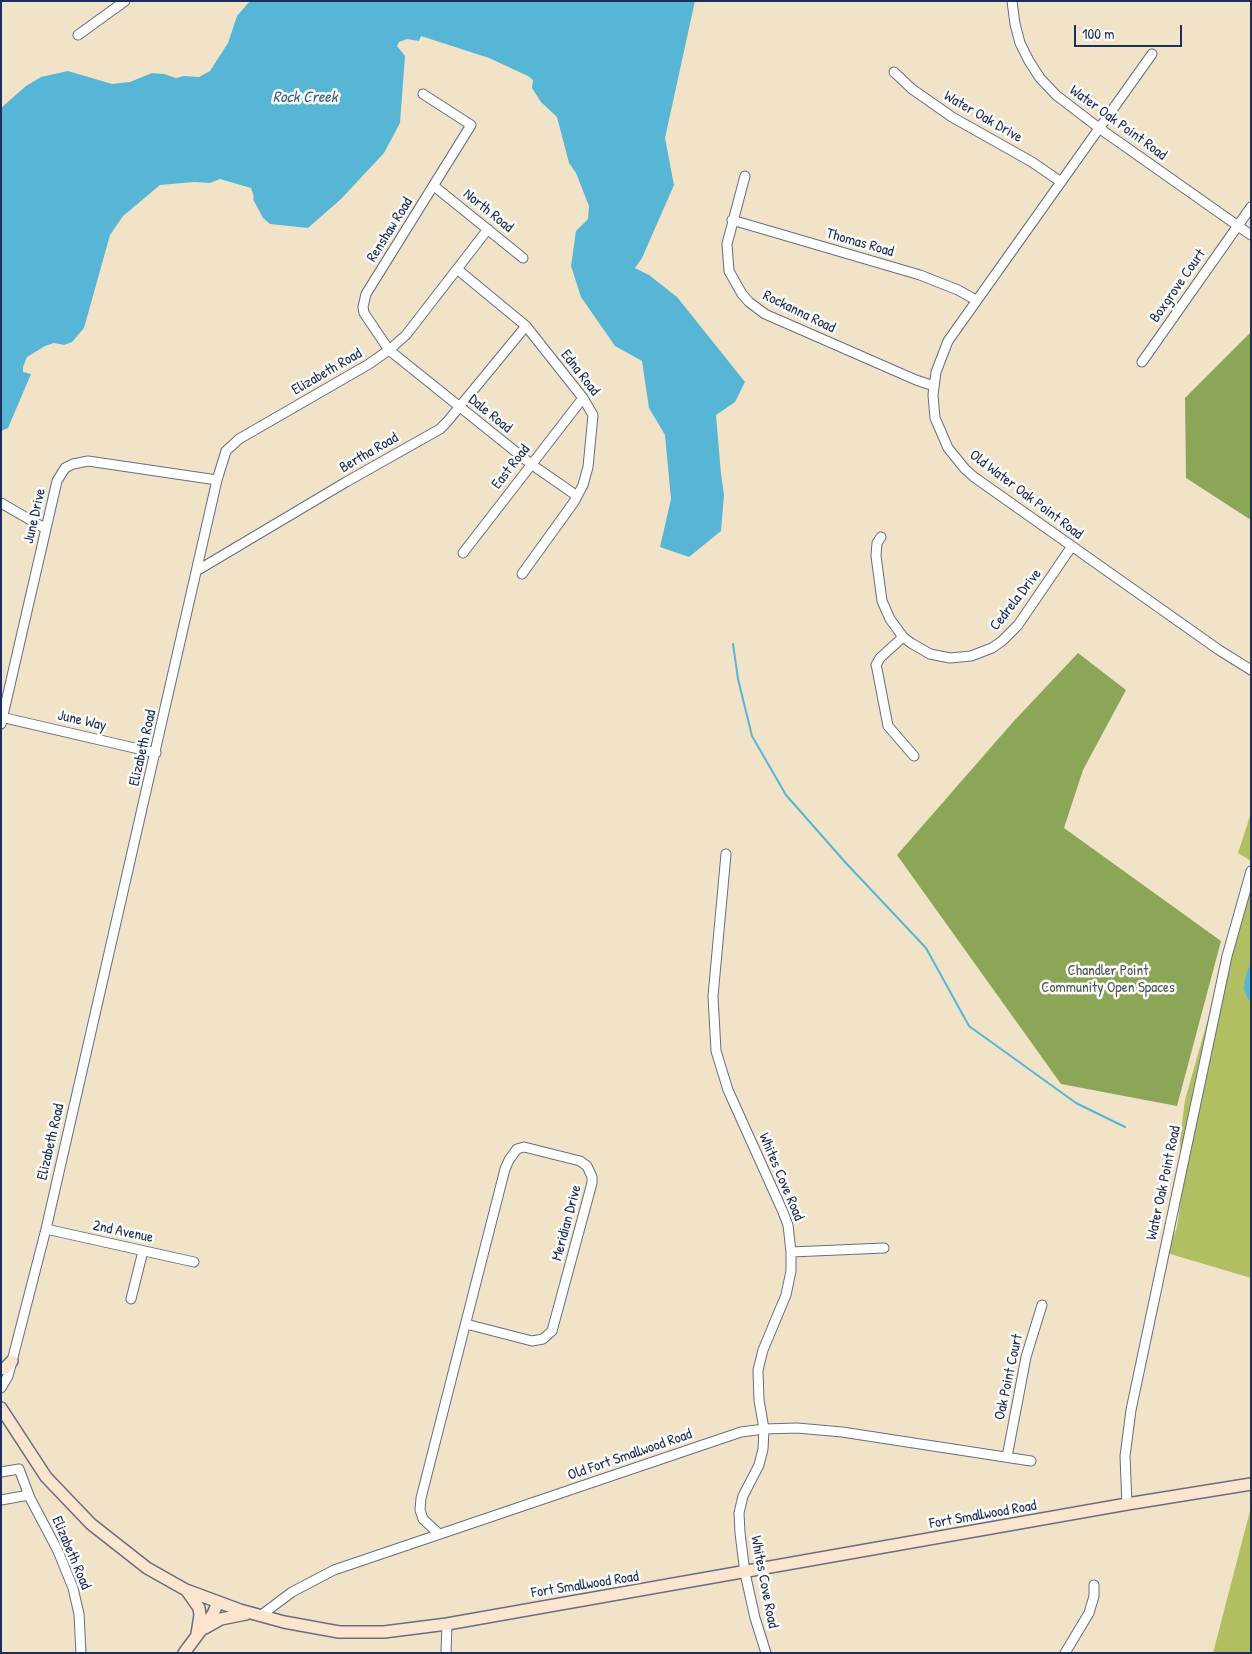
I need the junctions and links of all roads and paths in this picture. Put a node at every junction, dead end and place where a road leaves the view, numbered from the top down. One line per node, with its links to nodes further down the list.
1 (125, 1): 3 (street)
2 (1012, 1): 7 (street, Water Oak Point Road)
3 (78, 35)
4 (1152, 54): 7 (street, Old Water Oak Point Road)
5 (894, 72): 9 (street, Water Oak Drive)
6 (423, 94): 10 (street, Renshaw Road)
7 (1099, 128): 9 (street, Old Water Oak Point Road); 13 (street, Water Oak Point Road)
8 (745, 176): 12 (street, Rockanna Road)
9 (1061, 182): 18 (street, Old Water Oak Point Road)
10 (434, 186): 14 (street, North Road); 20 (street, Renshaw Road)
11 (1251, 207): 13 (street, Boxgrove Court)
12 (732, 220): 18 (street, Thomas Road); 22 (street, Rockanna Road)
13 (1238, 226): 15 (street, Water Oak Point Road); 21 (street, Boxgrove Court)
14 (488, 229): 16 (street, North Road); 17 (street, Elizabeth Road)
15 (1251, 235)
16 (523, 258)
17 (457, 268): 19 (street, Edna Road); 20 (street, Elizabeth Road)
18 (976, 300): 22 (street, Old Water Oak Point Road)
19 (526, 326): 23 (street, Edna Road); 24 (street, Bertha Road)
20 (389, 350): 24 (street, Dale Road); 26 (street, Elizabeth Road)
21 (1142, 362)
22 (934, 386): 31 (street, Old Water Oak Point Road)
23 (583, 398): 25 (street, East Road); 27 (street, Edna Road)
24 (459, 407): 25 (street, Dale Road); 33 (street, Bertha Road)
25 (531, 464): 27 (street, Dale Road); 32 (street, East Road)
26 (217, 480): 29 (street, June Drive); 33 (street, Elizabeth Road)
27 (577, 496): 34 (street, Edna Road)
28 (1, 503): 29 (street)
29 (46, 529): 37 (street, June Drive)
30 (881, 537): 35 (street, Cedrela Drive)
31 (1072, 546): 35 (street, Cedrela Drive); 36 (street, Old Water Oak Point Road)
32 (463, 553)
33 (198, 570): 38 (street, Elizabeth Road)
34 (522, 574)
35 (903, 637): 39 (street)
36 (1251, 670)
37 (2, 719): 38 (street, June Way)
38 (156, 753): 42 (street, Elizabeth Road)
39 (914, 756)
40 (726, 854): 45 (street, Whites Cove Road)
41 (1251, 872): 61 (street, Water Oak Point Road)
42 (46, 1230): 44 (street, 2nd Avenue); 50 (street, Elizabeth Road)
43 (884, 1248): 45 (street)
44 (143, 1251): 46 (street, 2nd Avenue); 47 (street)
45 (792, 1252): 54 (street, Whites Cove Road)
46 (194, 1262)
47 (131, 1300)
48 (1042, 1305): 55 (street, Oak Point Court)
49 (466, 1324): 49 (street, Meridian Drive); 62 (street, Meridian Drive)
50 (12, 1361): 51 (main road); 52 (street, Elizabeth Road)
51 (1, 1369)
52 (1, 1388)
53 (1, 1408): 65 (main road, Fort Smallwood Road)
54 (764, 1429): 55 (street, Old Fort Smallwood Road); 62 (street, Old Fort Smallwood Road); 63 (street, Whites Cove Road)
55 (1007, 1457): 56 (street, Old Fort Smallwood Road)
56 (1031, 1461)
57 (1, 1472): 59 (street, Elizabeth Road)
58 (1251, 1484): 61 (main road, Fort Smallwood Road)
59 (29, 1495): 60 (street); 70 (street, Elizabeth Road)
60 (1, 1500)
61 (1127, 1504): 63 (main road, Fort Smallwood Road)
62 (439, 1534): 67 (street, Old Fort Smallwood Road)
63 (745, 1572): 68 (main road, Fort Smallwood Road); 73 (street, Whites Cove Road)
64 (1094, 1585): 74 (street)
65 (186, 1590): 66 (main road, Fort Smallwood Road); 69 (main road)
66 (218, 1602): 67 (main road, Fort Smallwood Road); 69 (main road)
67 (256, 1615): 68 (main road, Fort Smallwood Road); 69 (main road)
68 (447, 1624): 72 (street)
69 (199, 1634): 71 (main road)
70 (81, 1653)
71 (184, 1653)
72 (446, 1653)
73 (766, 1653)
74 (1065, 1653)

